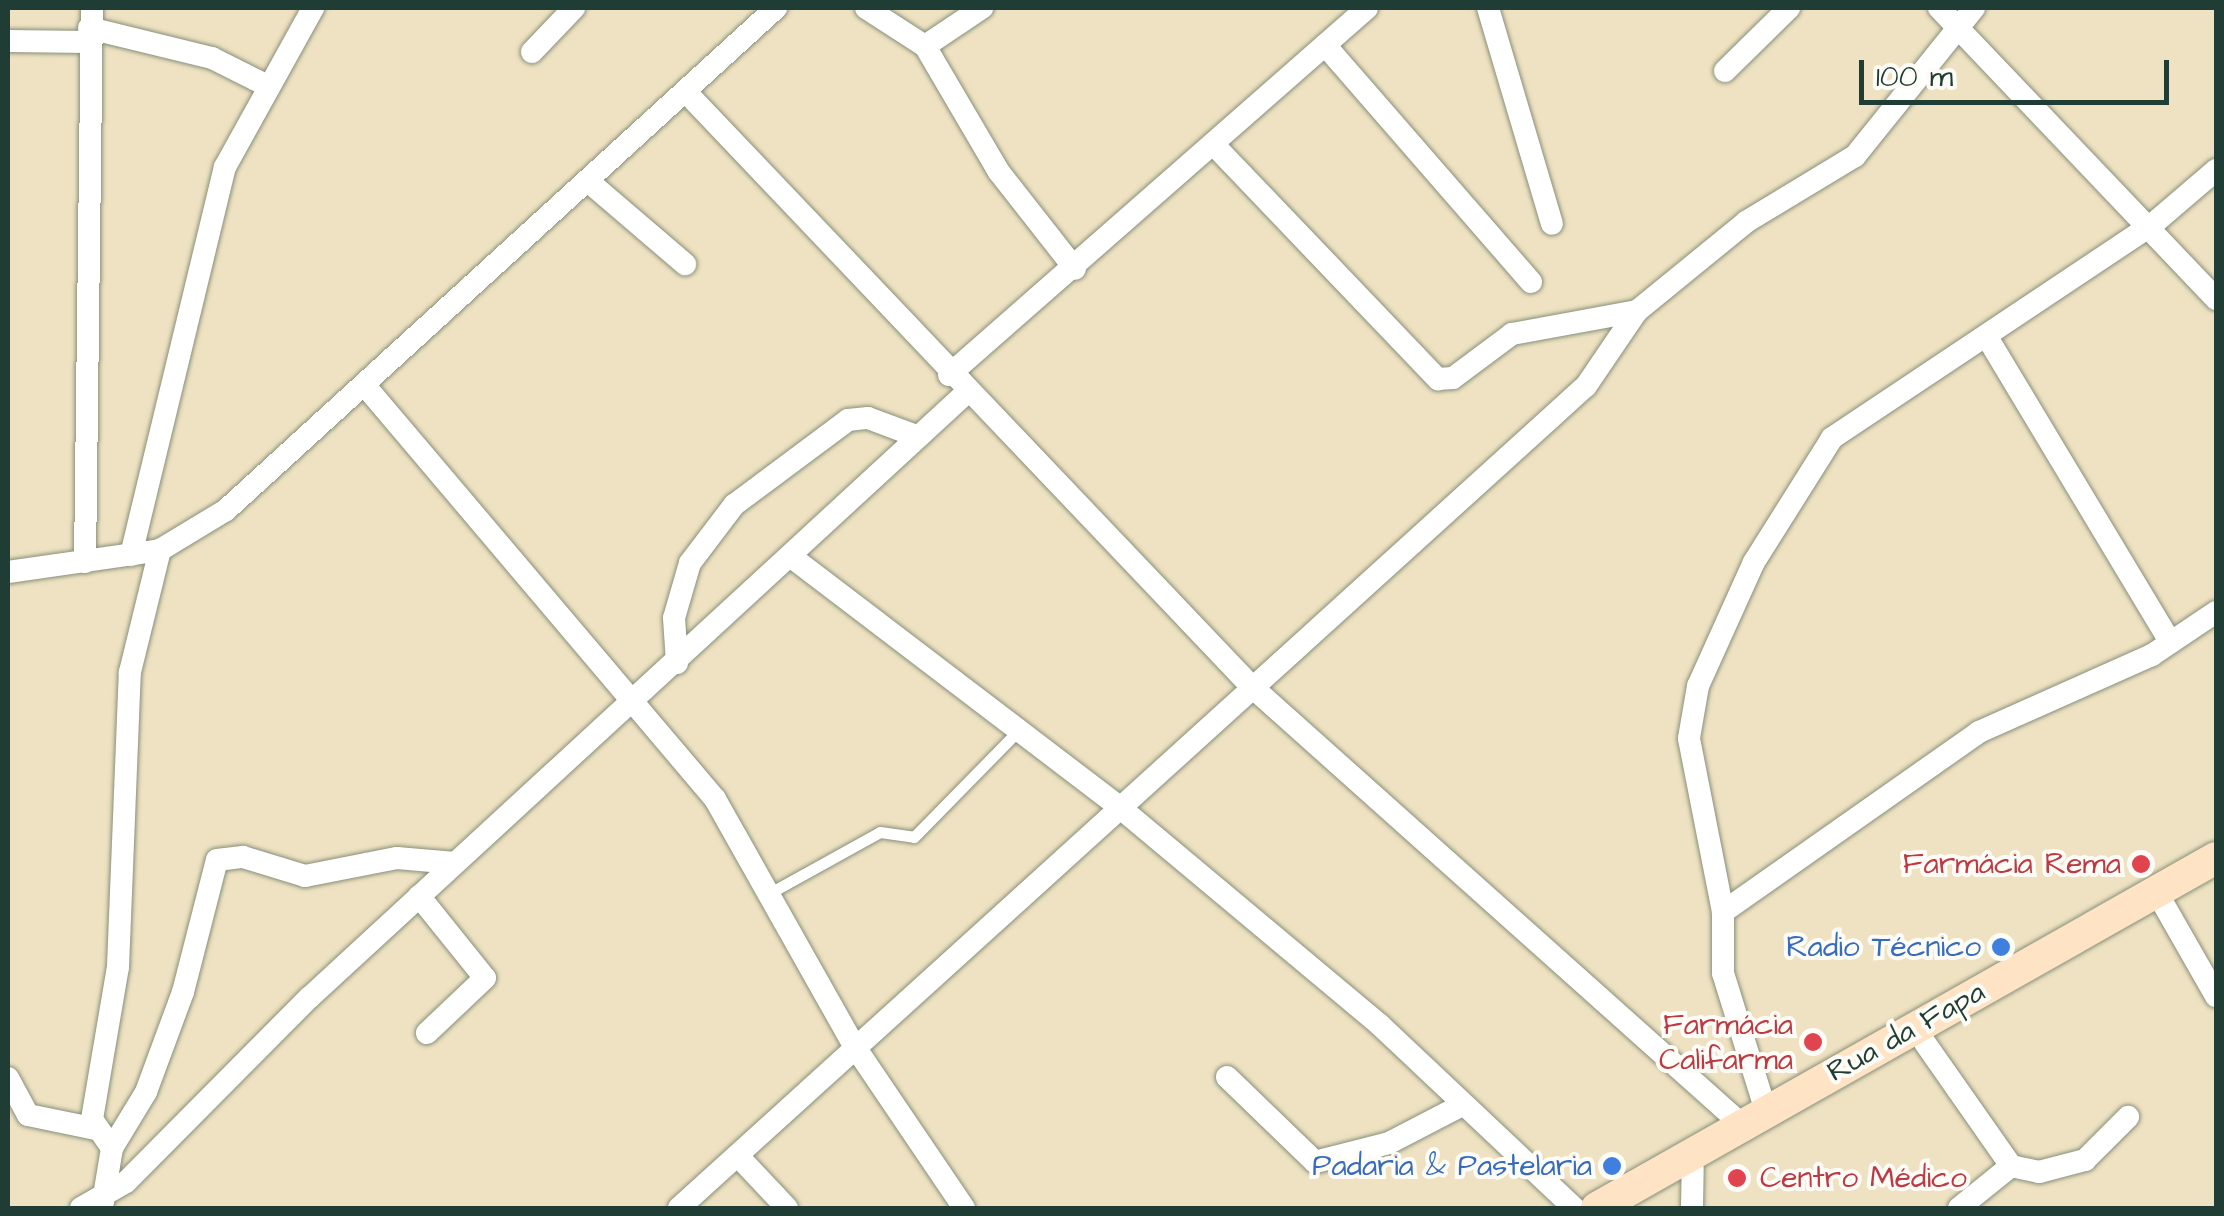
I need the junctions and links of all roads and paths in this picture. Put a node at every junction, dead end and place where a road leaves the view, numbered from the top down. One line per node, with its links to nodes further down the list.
1 (313, 8): 18 (street)
2 (574, 8): 16 (street)
3 (776, 8): 19 (street)
4 (866, 8): 15 (street)
5 (982, 8): 15 (street)
6 (1367, 8): 14 (street)
7 (1488, 8): 23 (street)
8 (1789, 8): 17 (street)
9 (1938, 8): 12 (street)
10 (1974, 8): 12 (street)
11 (90, 26): 13 (street); 18 (street); 38 (street)
12 (1957, 26): 24 (street); 29 (street)
13 (8, 41)
14 (1325, 45): 20 (street); 27 (street)
15 (925, 46): 26 (street)
16 (532, 52)
17 (1725, 71)
18 (264, 84): 36 (street)
19 (685, 90): 22 (street); 31 (street)
20 (1215, 146): 26 (street); 29 (street)
21 (2216, 170): 24 (street)
22 (588, 182): 25 (street); 32 (street)
23 (1552, 224)
24 (2154, 224): 28 (street); 30 (street)
25 (685, 264)
26 (1075, 268): 31 (street)
27 (1532, 282)
28 (2216, 299)
29 (1637, 311): 43 (street)
30 (1987, 337): 41 (street); 53 (street)
31 (949, 376): 33 (street)
32 (367, 388): 35 (street); 44 (street)
33 (966, 394): 34 (street); 43 (street)
34 (919, 437): 37 (street); 42 (street)
35 (160, 550): 36 (street); 63 (street)
36 (131, 556): 38 (street)
37 (794, 559): 42 (street); 45 (street)
38 (85, 562): 39 (street)
39 (8, 572)
40 (2216, 612): 41 (street)
41 (2170, 642): 53 (street)
42 (677, 663): 44 (street)
43 (1251, 686): 46 (street); 61 (street)
44 (633, 702): 48 (street); 50 (street)
45 (1017, 732): 46 (street); 50 (lane)
46 (1117, 804): 57 (street); 60 (street)
47 (2216, 858): 61 (main road, Rua da Fapa)
48 (455, 863): 51 (street); 64 (street)
49 (2216, 880): 52 (main road)
50 (768, 894): 57 (street)
51 (419, 896): 55 (street); 68 (street)
52 (2164, 905): 54 (street); 56 (main road)
53 (1723, 912): 61 (street)
54 (2216, 996)
55 (427, 1034)
56 (1925, 1043): 66 (street); 67 (main road)
57 (853, 1044): 65 (street); 71 (street)
58 (8, 1078): 63 (street)
59 (1226, 1078): 60 (street)
60 (1462, 1105): 72 (street)
61 (1752, 1116): 73 (main road, Rua da Fapa)
62 (2128, 1117): 66 (street)
63 (96, 1129): 64 (street)
64 (112, 1148): 68 (street)
65 (738, 1156): 69 (street); 70 (street)
66 (2011, 1166): 76 (street)
67 (1693, 1168): 74 (main road); 75 (street)
68 (96, 1205)
69 (679, 1208)
70 (786, 1208)
71 (964, 1208)
72 (1574, 1208)
73 (1598, 1208)
74 (1630, 1208)
75 (1692, 1208)
76 (1959, 1208)

